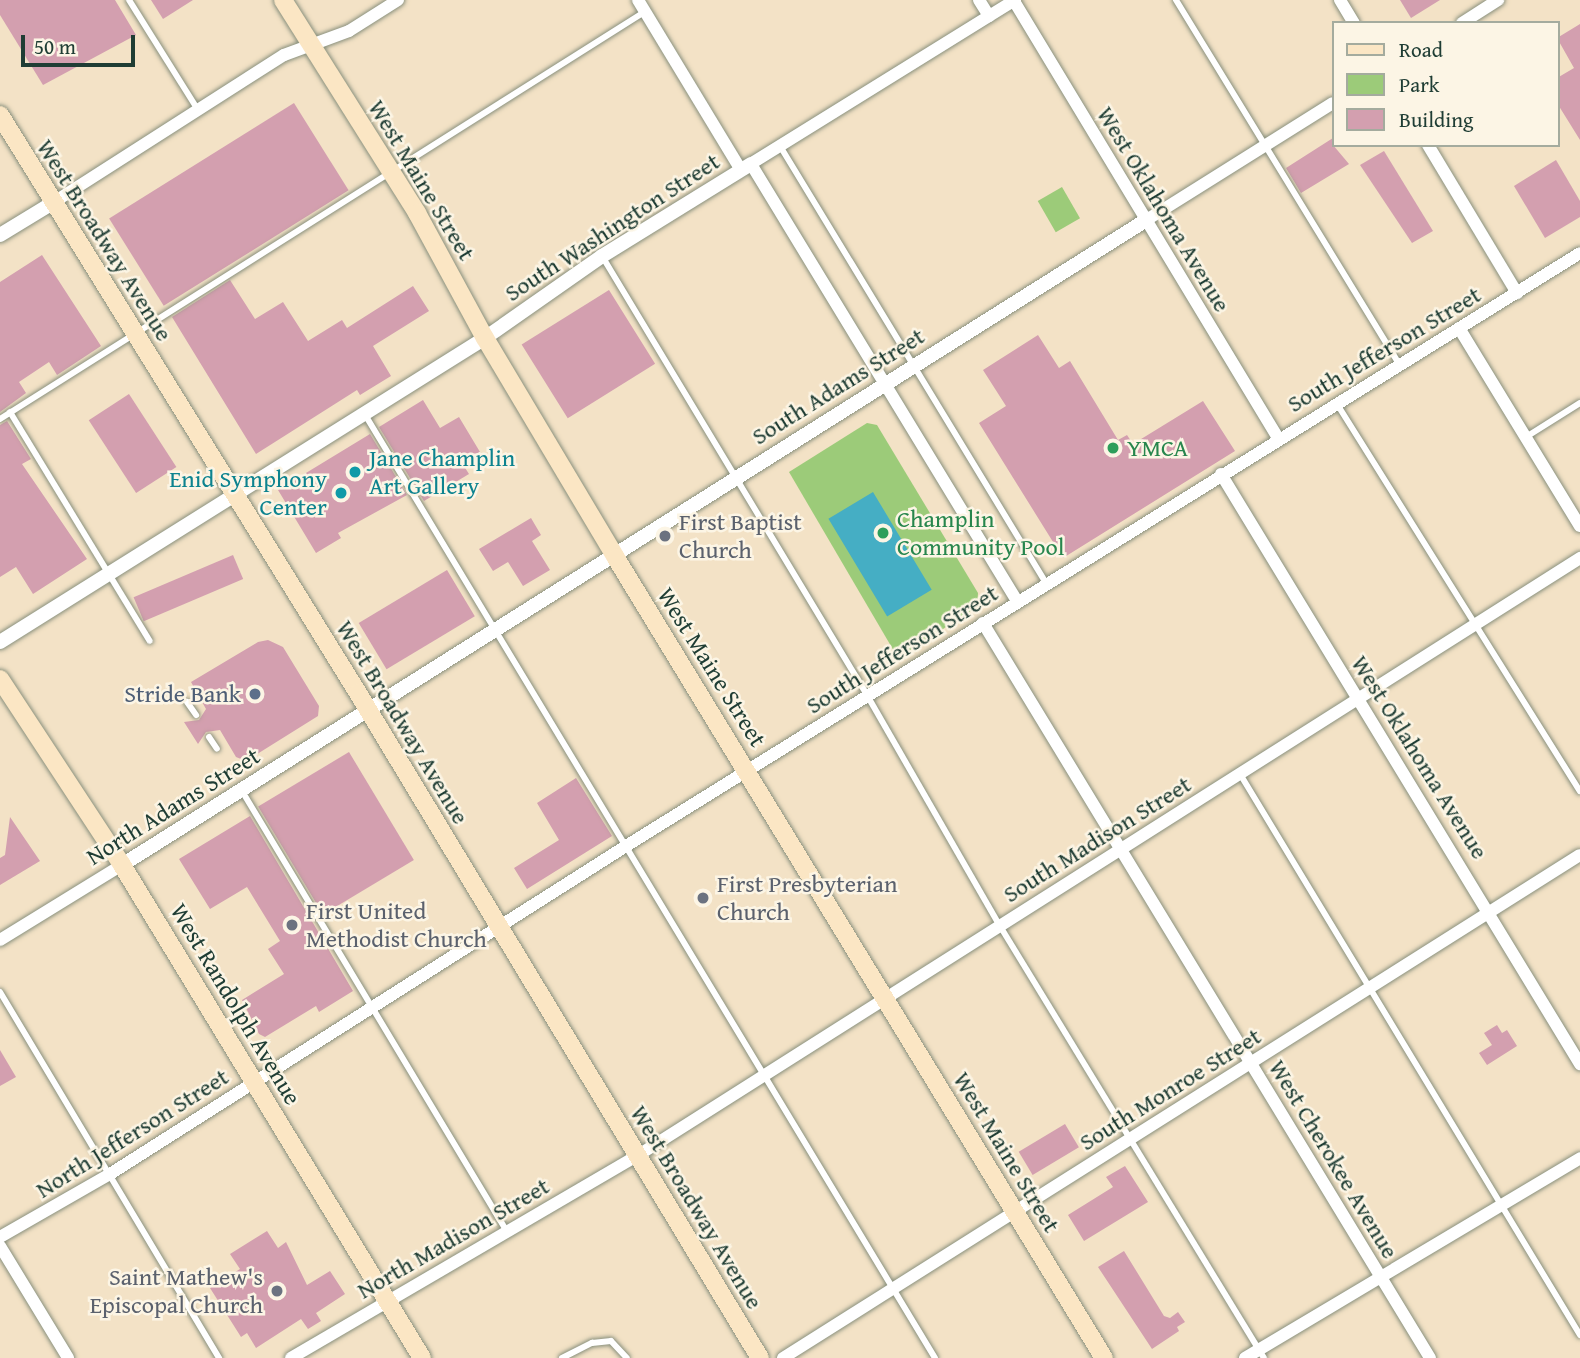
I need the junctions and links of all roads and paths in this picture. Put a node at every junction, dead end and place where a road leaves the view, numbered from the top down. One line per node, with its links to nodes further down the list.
1 (129, 0): 15 (lane)
2 (283, 0): 13 (main road, West Maine Street)
3 (398, 0): 13 (street)
4 (979, 0): 10 (street)
5 (1014, 0): 10 (street, South Washington Street); 23 (street, West Oklahoma Avenue)
6 (1176, 0): 18 (lane)
7 (1340, 0): 11 (street)
8 (1498, 0): 12 (street)
9 (642, 6): 20 (street); 21 (lane)
10 (989, 16): 17 (street, South Washington Street)
11 (1353, 21)
12 (1465, 21)
13 (310, 45): 15 (street); 21 (main road, West Maine Street)
14 (1332, 104): 18 (street, South Adams Street)
15 (196, 107): 22 (street)
16 (0, 115): 22 (main road, West Broadway Avenue)
17 (780, 146): 20 (street, South Washington Street); 31 (lane)
18 (1265, 146): 23 (street, South Adams Street); 32 (lane)
19 (1429, 147): 27 (street)
20 (746, 167): 26 (street, South Washington Street); 33 (street)
21 (392, 174): 29 (lane); 30 (main road, West Maine Street)
22 (54, 202): 24 (street); 29 (main road, West Broadway Avenue)
23 (1148, 219): 31 (street, South Adams Street); 40 (street, West Oklahoma Avenue)
24 (0, 235)
25 (1580, 253): 27 (street, South Jefferson Street)
26 (602, 256): 30 (street, South Washington Street); 42 (lane)
27 (1517, 293): 28 (street, South Jefferson Street)
28 (1459, 328): 32 (street, South Jefferson Street); 39 (street)
29 (134, 334): 36 (lane); 43 (main road, West Broadway Avenue)
30 (485, 338): 37 (street, South Washington Street); 45 (main road, West Maine Street)
31 (915, 365): 33 (street, South Adams Street); 48 (lane)
32 (1399, 365): 34 (street, South Jefferson Street)
33 (883, 385): 42 (street, South Adams Street); 49 (street)
34 (1336, 402): 40 (street, South Jefferson Street); 51 (lane)
35 (1580, 403): 39 (lane)
36 (10, 412): 38 (lane); 47 (lane)
37 (364, 413): 43 (street, South Washington Street); 52 (lane)
38 (0, 419)
39 (1526, 437): 44 (street)
40 (1278, 438): 41 (street, South Jefferson Street)
41 (1221, 474): 48 (street, South Jefferson Street); 57 (street, West Oklahoma Avenue)
42 (736, 476): 45 (street, South Adams Street); 56 (lane)
43 (235, 493): 47 (street, South Washington Street); 59 (main road, West Broadway Avenue)
44 (1580, 526)
45 (616, 558): 52 (street, South Adams Street); 63 (main road, West Maine Street)
46 (1580, 558): 51 (street, South Madison Street)
47 (110, 573): 53 (lane); 54 (street, South Washington Street)
48 (1046, 583): 49 (street, South Jefferson Street)
49 (1017, 601): 50 (street, South Jefferson Street)
50 (983, 623): 56 (street, South Jefferson Street); 68 (street, West Cherokee Avenue)
51 (1476, 623): 57 (street, South Madison Street); 66 (lane)
52 (497, 633): 59 (street, South Adams Street); 67 (lane)
53 (150, 640)
54 (0, 642)
55 (0, 680): 70 (main road, West Randolph Avenue)
56 (867, 695): 63 (street, South Jefferson Street); 72 (lane)
57 (1359, 698): 64 (street, South Madison Street); 71 (street, West Oklahoma Avenue)
58 (187, 702): 60 (lane)
59 (369, 711): 65 (street, North Adams Street); 73 (main road, West Broadway Avenue)
60 (196, 715)
61 (209, 737): 62 (lane)
62 (217, 749)
63 (748, 770): 67 (street, South Jefferson Street); 77 (main road, West Maine Street)
64 (1239, 774): 68 (street, South Madison Street); 75 (lane)
65 (241, 790): 70 (street, North Adams Street); 78 (lane)
66 (1580, 791)
67 (626, 846): 73 (street, South Jefferson Street); 81 (lane)
68 (1121, 849): 72 (street, South Madison Street); 79 (street, West Cherokee Avenue)
69 (1580, 855): 71 (street, South Monroe Street)
70 (122, 865): 74 (street, North Adams Street); 82 (main road, West Randolph Avenue)
71 (1491, 911): 75 (street, South Monroe Street); 80 (street, West Oklahoma Avenue)
72 (1000, 926): 77 (street, South Madison Street); 83 (lane)
73 (499, 930): 78 (street, North Jefferson Street); 84 (main road, West Broadway Avenue)
74 (0, 940)
75 (1368, 989): 79 (street, South Monroe Street); 87 (lane)
76 (0, 992): 86 (lane)
77 (886, 998): 81 (street, South Madison Street); 88 (main road, West Maine Street)
78 (373, 1009): 82 (street, North Jefferson Street); 89 (lane)
79 (1251, 1063): 83 (street, South Monroe Street); 92 (street, West Cherokee Avenue)
80 (1580, 1064)
81 (765, 1075): 84 (street, South Madison Street); 93 (lane)
82 (255, 1082): 86 (street, North Jefferson Street); 94 (main road, West Randolph Avenue)
83 (1130, 1139): 88 (street, South Monroe Street); 96 (lane)
84 (637, 1156): 89 (street, North Madison Street); 103 (main road, West Broadway Avenue)
85 (1580, 1158): 87 (street)
86 (110, 1174): 90 (street, North Jefferson Street); 98 (lane)
87 (1501, 1208): 92 (street); 95 (lane)
88 (1015, 1212): 93 (street, South Monroe Street); 106 (main road, West Maine Street)
89 (506, 1230): 94 (street, North Madison Street)
90 (0, 1237)
91 (0, 1246): 97 (street)
92 (1382, 1280): 96 (street); 108 (street, West Cherokee Avenue)
93 (893, 1289): 104 (street, South Monroe Street); 105 (lane)
94 (386, 1299): 99 (street, North Madison Street); 100 (main road, West Randolph Avenue)
95 (1580, 1335)
96 (1261, 1354): 107 (street)
97 (68, 1358)
98 (219, 1358)
99 (291, 1358)
100 (422, 1358)
101 (562, 1358): 102 (lane)
102 (627, 1358)
103 (760, 1358)
104 (783, 1358)
105 (935, 1358)
106 (1104, 1358)
107 (1245, 1358)
108 (1430, 1358)

